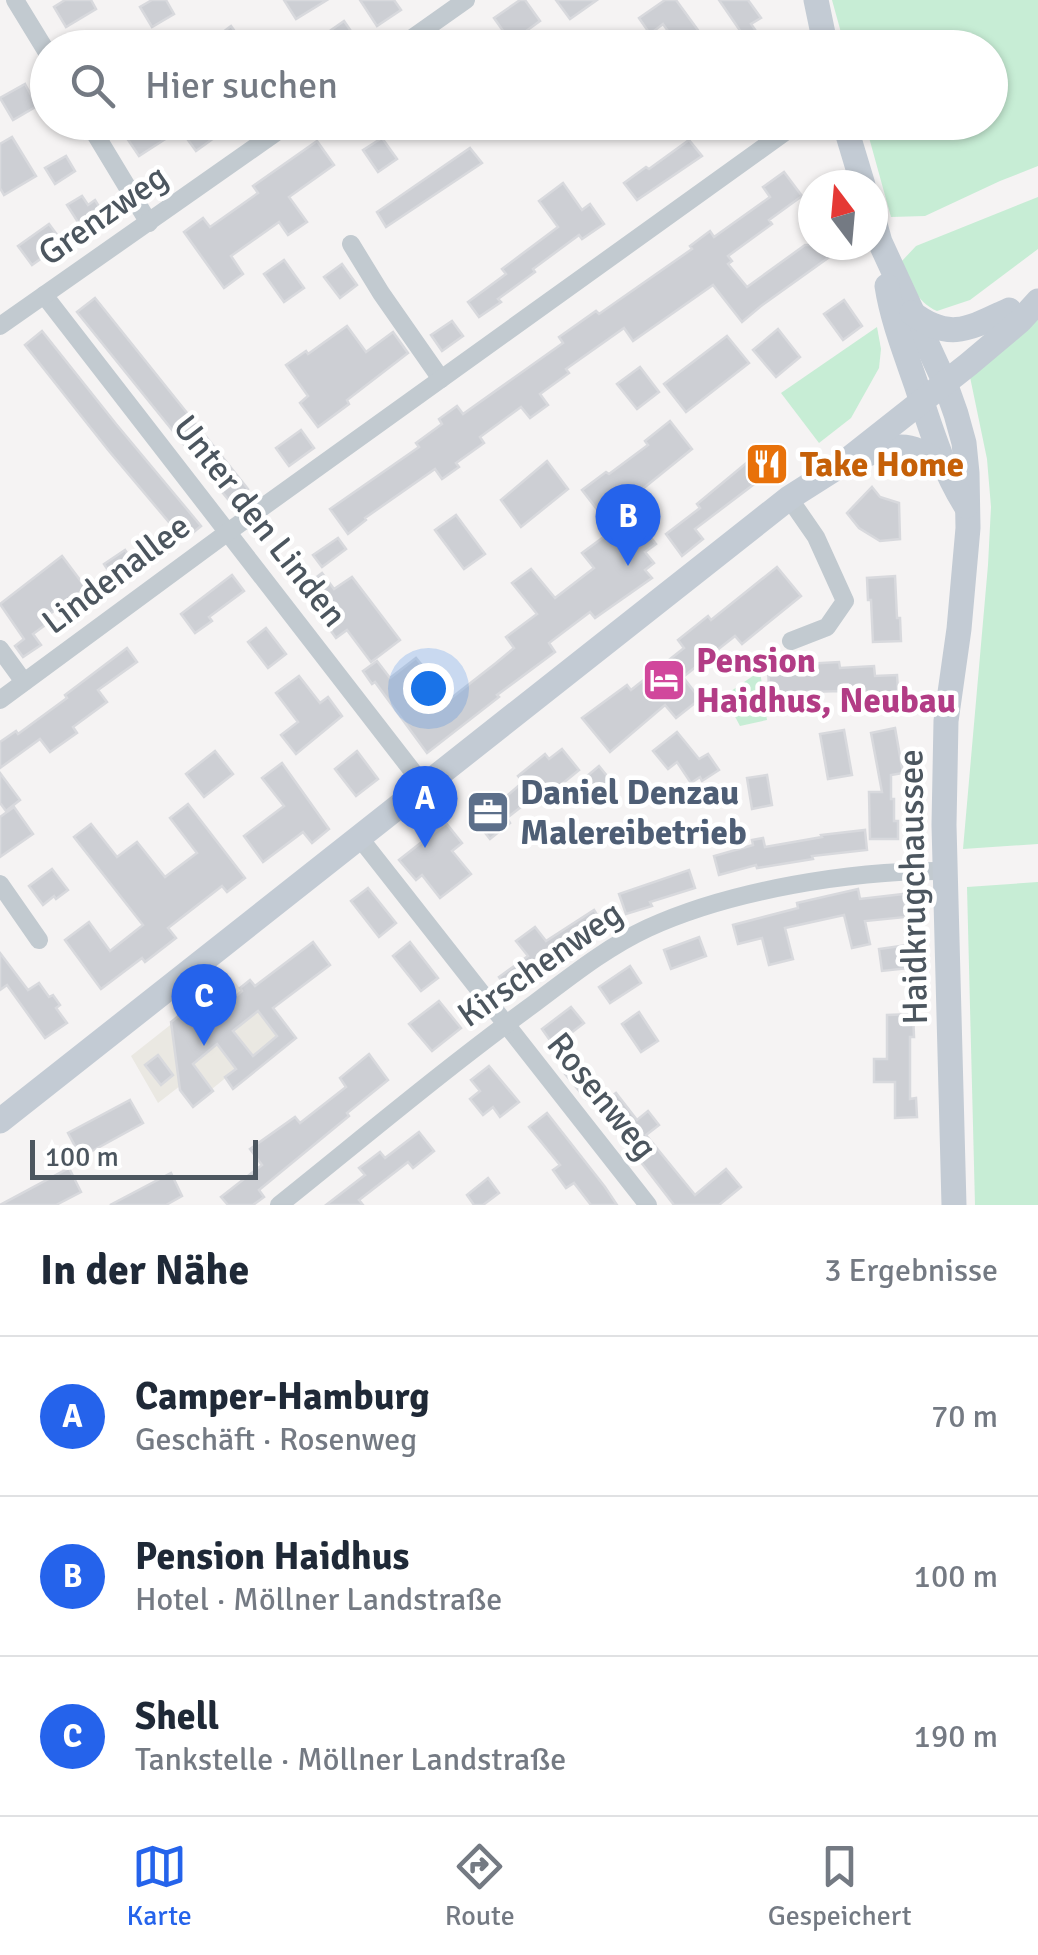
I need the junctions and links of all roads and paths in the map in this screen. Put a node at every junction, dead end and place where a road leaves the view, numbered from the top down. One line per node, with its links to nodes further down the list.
1 (15, 0): 5 (street)
2 (466, 0): 4 (street)
3 (816, 0): 7 (main road)
4 (440, 7): 6 (street)
5 (33, 30)
6 (416, 30)
7 (822, 30)
8 (99, 140): 13 (street)
9 (266, 140): 13 (street, Grenzweg)
10 (773, 140): 24 (street, Lindenallee)
11 (849, 140): 12 (main road)
12 (858, 170)
13 (148, 223): 18 (street, Grenzweg)
14 (352, 244): 24 (street)
15 (888, 255): 21 (main road, Haidkrugchaussee)
16 (882, 260): 25 (main road)
17 (1038, 289): 20 (main road)
18 (44, 296): 22 (street, Grenzweg); 30 (street, Unter den Linden)
19 (1038, 301): 23 (main road)
20 (1009, 310): 21 (main road); 23 (main road)
21 (912, 313): 23 (main road, Haidkrugchaussee)
22 (0, 326)
23 (941, 375): 25 (main road); 29 (main road, Haidkrugchaussee)
24 (441, 379): 30 (street, Lindenallee)
25 (919, 392): 26 (main road); 27 (main road); 28 (main road)
26 (841, 465): 27 (main road); 28 (main road)
27 (946, 469): 29 (main road)
28 (790, 498): 31 (street); 35 (main road)
29 (968, 508): 37 (main road, Haidkrugchaussee)
30 (228, 532): 33 (street, Lindenallee); 35 (street, Unter den Linden)
31 (791, 641)
32 (0, 649): 33 (street, Lindenallee)
33 (24, 682): 34 (street, Lindenallee)
34 (0, 700)
35 (424, 786): 36 (main road)
36 (360, 837): 40 (street, Rosenweg); 41 (main road)
37 (944, 871): 40 (street, Kirschenweg); 44 (main road, Haidkrugchaussee)
38 (0, 884): 39 (street)
39 (39, 940)
40 (504, 1025): 42 (street, Kirschenweg); 43 (street, Rosenweg)
41 (0, 1121)
42 (279, 1205)
43 (648, 1205)
44 (954, 1205)

